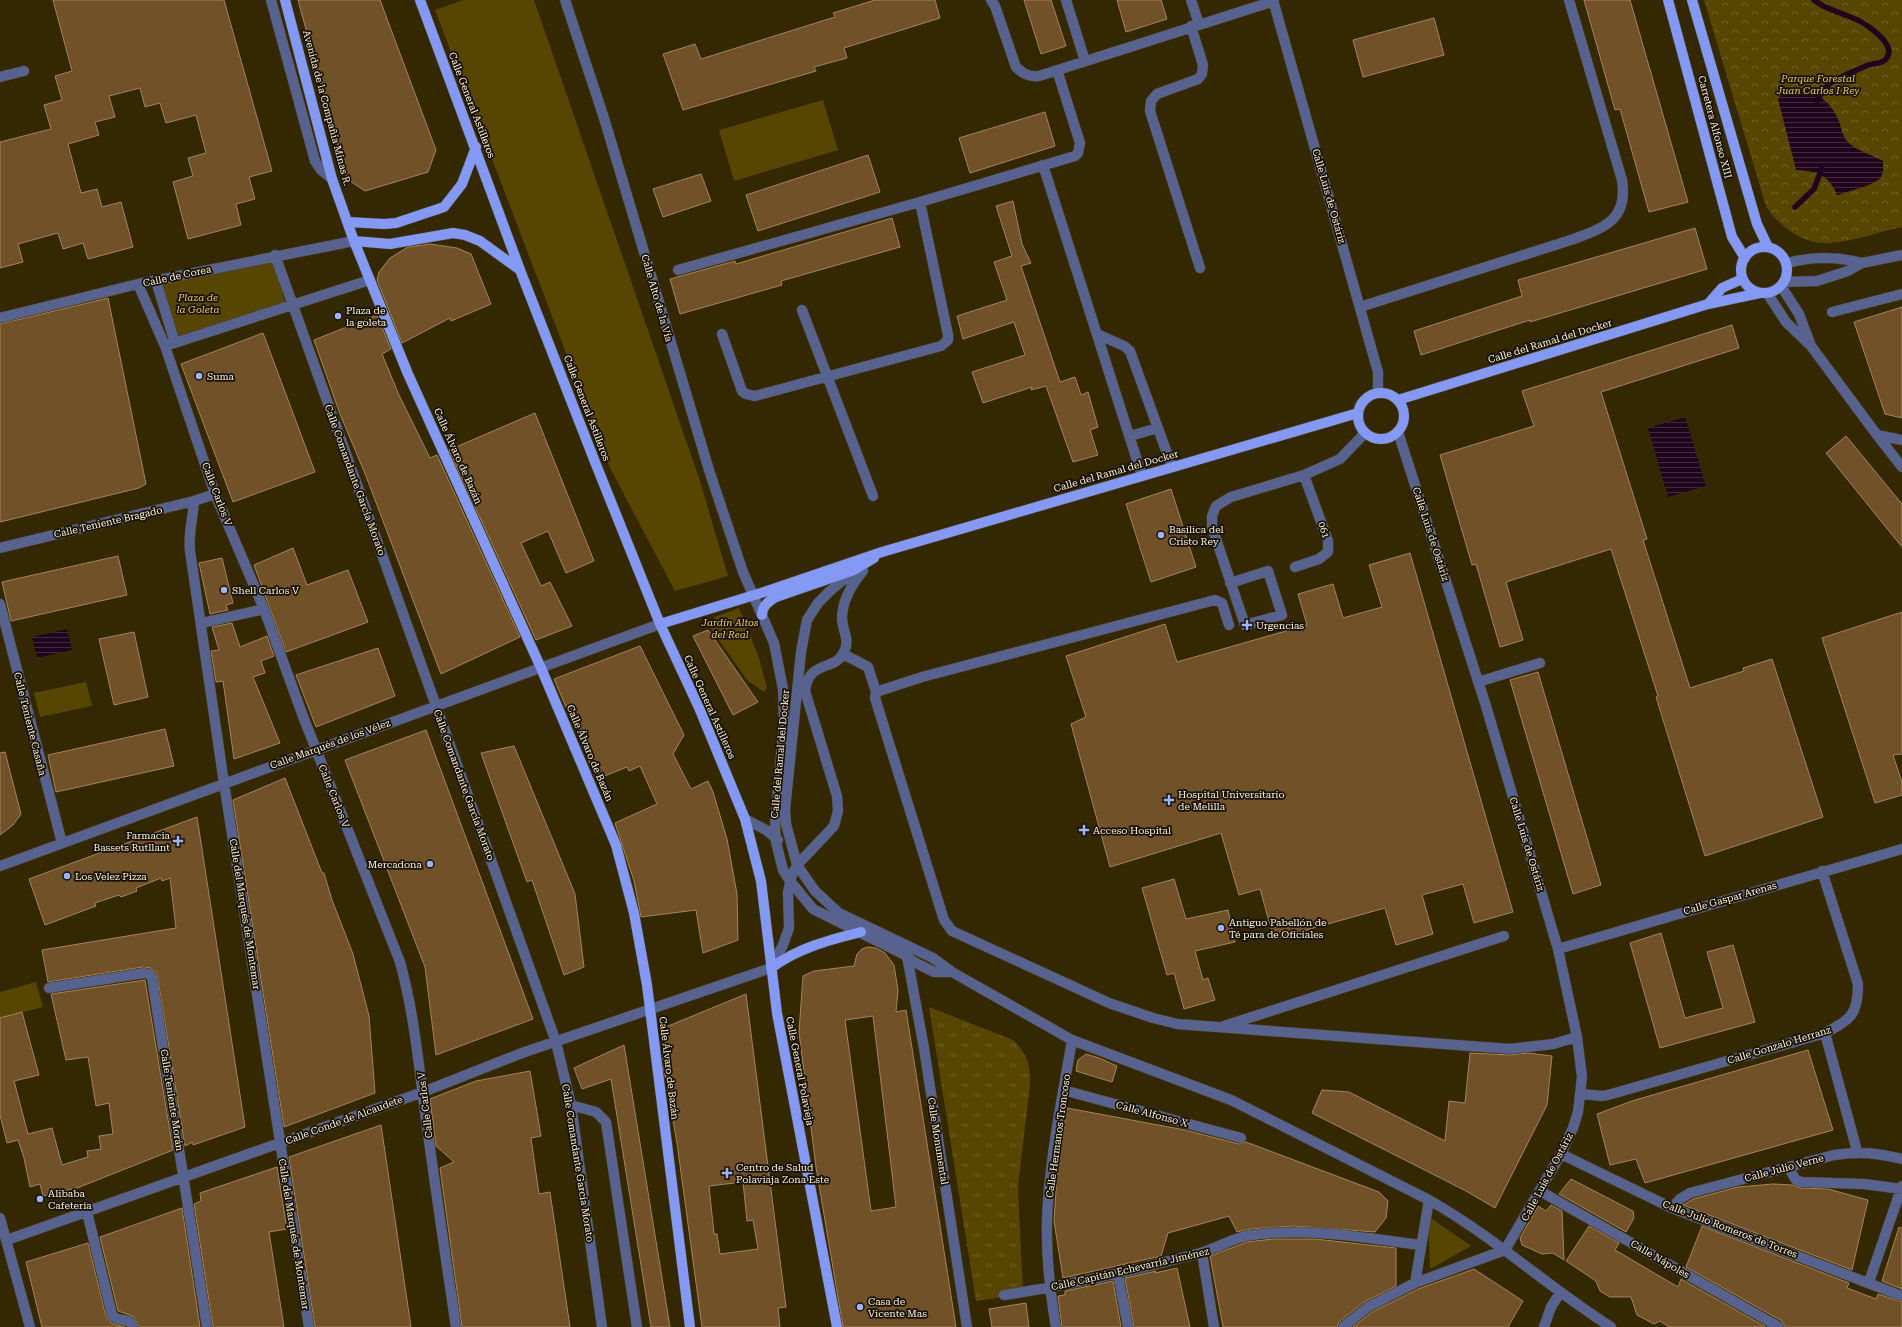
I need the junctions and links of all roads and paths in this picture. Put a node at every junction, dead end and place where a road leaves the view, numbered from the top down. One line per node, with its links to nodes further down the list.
1 (271, 0): 19 (street)
2 (286, 0): 19 (main road, Avenida de la Compañía Minas R.)
3 (420, 0): 17 (main road, Calle General Astilleros)
4 (565, 0): 71 (street, Calle Alto de la Vía)
5 (991, 0): 14 (street)
6 (1066, 0): 13 (street)
7 (1192, 0): 12 (street)
8 (1274, 0): 12 (street); 41 (street, Calle Luis de Ostáriz)
9 (1569, 0): 41 (street)
10 (1668, 0): 26 (main road, Carretera Alfonso XIII)
11 (1692, 0): 23 (main road, Carretera Alfonso XIII)
12 (1195, 25): 13 (street); 29 (street)
13 (1085, 61): 14 (street)
14 (1057, 70): 18 (street)
15 (24, 71): 16 (street)
16 (0, 77)
17 (476, 147): 21 (main road); 30 (main road, Calle General Astilleros)
18 (1044, 165): 20 (street); 46 (street)
19 (332, 178): 21 (main road, Avenida de la Compañía Minas R.)
20 (920, 202): 31 (street); 49 (street)
21 (348, 222): 22 (main road, Calle Álvaro de Bazán)
22 (354, 241): 25 (street, Calle de Corea); 30 (main road); 32 (main road, Calle Álvaro de Bazán)
23 (1768, 247): 26 (main road); 27 (main road)
24 (1902, 254): 28 (street)
25 (274, 256): 34 (street, Calle de Corea); 40 (street, Calle Comandante García Morato)
26 (1745, 258): 33 (main road)
27 (1787, 263): 28 (street); 36 (main road)
28 (1862, 263): 36 (street)
29 (1200, 268)
30 (520, 270): 76 (main road, Calle General Astilleros)
31 (678, 270)
32 (370, 280): 40 (street); 80 (main road, Calle Álvaro de Bazán)
33 (1742, 280): 37 (main road); 39 (main road)
34 (156, 281): 35 (street, Calle de Corea); 47 (street, Calle Carlos V)
35 (138, 284): 44 (street, Calle de Corea); 47 (street, Calle Carlos V)
36 (1783, 284): 37 (main road); 48 (street)
37 (1763, 293): 39 (main road, Calle del Ramal del Docker); 48 (street)
38 (1902, 294): 43 (street)
39 (1708, 304): 51 (main road, Calle del Ramal del Docker)
40 (292, 305): 47 (street); 83 (street, Calle Comandante García Morato)
41 (1360, 307): 50 (street, Calle Luis de Ostáriz)
42 (802, 310): 49 (street)
43 (1832, 312)
44 (0, 318)
45 (722, 334): 49 (street)
46 (1097, 334): 53 (street); 57 (street)
47 (170, 345): 63 (street, Calle Carlos V)
48 (1812, 346): 56 (street)
49 (827, 376): 64 (street)
50 (1378, 393): 51 (main road); 52 (main road)
51 (1398, 400): 54 (main road)
52 (1358, 413): 55 (main road); 59 (main road, Calle del Ramal del Docker)
53 (1158, 428): 57 (street); 59 (street)
54 (1398, 432): 55 (main road); 81 (street, Calle Luis de Ostáriz)
55 (1365, 434): 61 (street)
56 (1877, 435): 58 (street); 60 (street)
57 (1130, 436): 62 (street)
58 (1902, 440)
59 (1172, 467): 62 (main road, Calle del Ramal del Docker)
60 (1902, 467)
61 (1304, 475): 68 (street, 061); 70 (street)
62 (1142, 476): 67 (main road, Calle del Ramal del Docker)
63 (215, 494): 65 (street, Calle Teniente Bragado); 73 (street, Calle Carlos V)
64 (872, 496)
65 (194, 501): 66 (street, Calle Teniente Bragado); 75 (street, Calle del Marqués de Montemar)
66 (0, 548)
67 (882, 552): 69 (street, Calle del Ramal del Docker); 71 (main road, Calle del Ramal del Docker); 74 (main road, Calle del Ramal del Docker)
68 (1295, 568)
69 (865, 569): 78 (street); 90 (street, Calle del Ramal del Docker)
70 (1230, 583): 70 (street)
71 (753, 595): 74 (street, Calle del Ramal del Docker); 76 (main road, Calle del Ramal del Docker)
72 (0, 604): 88 (street, Calle Teniente Casaña)
73 (264, 609): 75 (street); 84 (street, Calle Carlos V)
74 (762, 616): 87 (street, Calle del Ramal del Docker)
75 (202, 623): 85 (street, Calle del Marqués de Montemar)
76 (660, 624): 80 (street, Calle Marqués de los Vélez); 86 (main road, Calle General Astilleros)
77 (1229, 625): 82 (street)
78 (843, 654): 82 (street); 90 (street)
79 (1540, 663): 81 (street)
80 (541, 668): 83 (street, Calle Marqués de los Vélez); 101 (main road, Calle Álvaro de Bazán)
81 (1478, 682): 96 (street, Calle Luis de Ostáriz)
82 (876, 692): 102 (street)
83 (436, 705): 84 (street, Calle Marqués de los Vélez); 106 (street, Calle Comandante García Morato)
84 (316, 750): 85 (street, Calle Marqués de los Vélez); 108 (street, Calle Carlos V)
85 (224, 783): 88 (street, Calle Marqués de los Vélez); 112 (street, Calle del Marqués de Montemar)
86 (745, 819): 87 (street); 98 (main road, Calle General Polavieja)
87 (776, 837): 90 (street); 93 (street, Calle del Ramal del Docker)
88 (62, 843): 91 (street, Calle Marqués de los Vélez)
89 (1902, 849): 92 (street, Calle Gaspar Arenas)
90 (796, 862): 93 (street); 99 (street, Calle del Ramal del Docker)
91 (0, 866)
92 (1822, 871): 96 (street, Calle Gaspar Arenas); 103 (street, Calle Gonzalo Herranz)
93 (790, 881): 94 (street, Calle del Ramal del Docker); 98 (street)
94 (861, 932): 97 (street, Calle del Ramal del Docker); 98 (main road)
95 (1504, 936): 102 (street)
96 (1558, 949): 104 (street, Calle Luis de Ostáriz)
97 (907, 956): 99 (street, Calle del Ramal del Docker); 144 (street, Calle Monumental)
98 (771, 968): 101 (street, Calle Conde de Alcaudete); 143 (main road, Calle General Polavieja)
99 (952, 972): 105 (street)
100 (49, 988): 117 (street, Calle Teniente Morán)
101 (650, 1008): 106 (street, Calle Conde de Alcaudete); 142 (main road, Calle Álvaro de Bazán)
102 (1218, 1028): 104 (street)
103 (1825, 1033): 109 (street, Calle Gonzalo Herranz); 113 (street)
104 (1577, 1037): 109 (street, Calle Luis de Ostáriz)
105 (1072, 1040): 107 (street, Calle Hermanos Troncoso); 120 (street)
106 (556, 1042): 108 (street, Calle Conde de Alcaudete); 110 (street, Calle Comandante García Morato)
107 (1063, 1090): 111 (street, Calle Alfonso X); 131 (street, Calle Hermanos Troncoso)
108 (423, 1092): 112 (street, Calle Conde de Alcaudete); 139 (street, Calle Carlos V)
109 (1581, 1094): 114 (street, Calle Luis de Ostáriz)
110 (571, 1105): 140 (street, Calle Comandante García Morato); 141 (street)
111 (1241, 1138)
112 (280, 1143): 117 (street, Calle Conde de Alcaudete); 138 (street, Calle del Marqués de Montemar)
113 (1857, 1152): 115 (street, Calle Julio Verne); 116 (street, Calle Julio Verne)
114 (1561, 1154): 119 (street, Calle Luis de Ostáriz); 121 (street, Calle Julio Romeros de Torres)
115 (1902, 1159)
116 (1788, 1166): 118 (street); 121 (street, Calle Julio Verne)
117 (184, 1177): 122 (street, Calle Conde de Alcaudete); 137 (street, Calle Teniente Morán)
118 (1902, 1188): 129 (street)
119 (1540, 1191): 126 (street, Calle Luis de Ostáriz); 151 (street, Calle Nápoles)
120 (1428, 1200): 125 (street); 126 (street)
121 (1672, 1208): 129 (street, Calle Julio Romeros de Torres)
122 (87, 1212): 124 (street, Calle Conde de Alcaudete); 136 (street)
123 (0, 1218): 124 (street)
124 (7, 1240): 135 (street)
125 (1421, 1245): 127 (street, Calle Capitán Echevarría Jiménez); 130 (street)
126 (1506, 1250): 130 (street); 132 (street)
127 (1202, 1252): 128 (street, Calle Capitán Echevarría Jiménez); 147 (street)
128 (1118, 1274): 131 (street, Calle Capitán Echevarría Jiménez); 146 (street)
129 (1869, 1282): 134 (street, Calle Julio Romeros de Torres)
130 (1416, 1283): 148 (street)
131 (1050, 1288): 133 (street, Calle Capitán Echevarría Jiménez); 145 (street, Calle Hermanos Troncoso)
132 (1560, 1292): 149 (street); 150 (street)
133 (1004, 1295)
134 (1902, 1296)
135 (30, 1327)
136 (133, 1327)
137 (207, 1327)
138 (309, 1327)
139 (456, 1327)
140 (602, 1327)
141 (637, 1327)
142 (690, 1327)
143 (837, 1327)
144 (967, 1327)
145 (1056, 1327)
146 (1128, 1327)
147 (1214, 1327)
148 (1343, 1327)
149 (1544, 1327)
150 (1611, 1327)
151 (1779, 1327)

